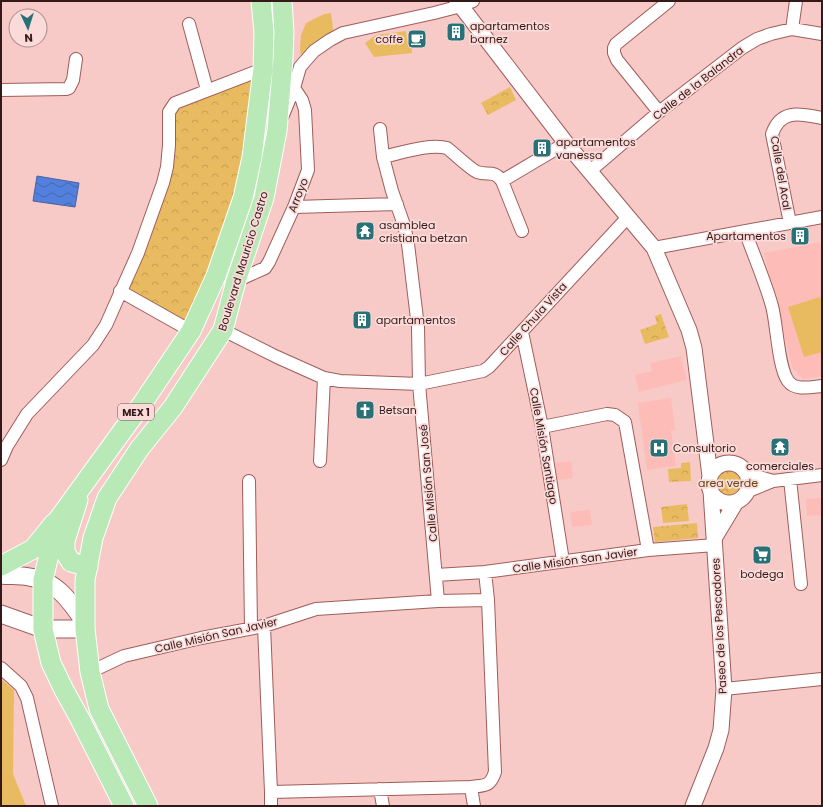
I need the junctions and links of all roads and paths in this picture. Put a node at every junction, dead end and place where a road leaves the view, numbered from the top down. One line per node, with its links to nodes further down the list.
1 (261, 1): 10 (main road, Boulevard Mauricio Castro / MEX 1)
2 (282, 1): 17 (main road, Boulevard Mauricio Castro / MEX 1)
3 (669, 1): 14 (street)
4 (796, 1): 7 (street)
5 (464, 3): 11 (street); 18 (street, Paseo de los Pescadores)
6 (189, 24): 13 (street)
7 (792, 29): 8 (street, Calle de la Balandra); 14 (street, Calle de la Balandra)
8 (822, 34)
9 (76, 58): 12 (street)
10 (263, 69): 13 (street); 33 (main road, Boulevard Mauricio Castro / MEX 1)
11 (294, 88): 17 (street); 23 (street, Arroyo)
12 (1, 90)
13 (206, 90): 31 (street)
14 (659, 112): 20 (street, Calle de la Balandra)
15 (822, 118): 26 (street, Calle del Acal)
16 (380, 128): 19 (street, Calle Misión San José)
17 (277, 131): 30 (main road, Boulevard Mauricio Castro / MEX 1)
18 (566, 143): 20 (street, Paseo de los Pescadores); 21 (street)
19 (383, 157): 21 (street); 22 (street, Calle Misión San José)
20 (589, 172): 24 (street, Paseo de los Pescadores)
21 (502, 181): 27 (street)
22 (397, 204): 23 (street); 36 (street, Calle Misión San José)
23 (294, 207): 30 (street, Arroyo)
24 (628, 217): 29 (street, Paseo de los Pescadores); 34 (street, Calle Chula Vista)
25 (822, 217): 26 (street)
26 (790, 223): 28 (street)
27 (522, 231)
28 (745, 231): 29 (street); 37 (street)
29 (654, 248): 39 (street, Paseo de los Pescadores)
30 (236, 281): 32 (main road, Boulevard Mauricio Castro / MEX 1)
31 (120, 292): 33 (street); 40 (street)
32 (223, 330): 35 (street, Calle Chula Vista); 56 (main road, Boulevard Mauricio Castro / MEX 1)
33 (191, 331): 48 (main road, Boulevard Mauricio Castro / MEX 1)
34 (522, 332): 36 (street, Calle Chula Vista); 38 (street, Calle Misión Santiago)
35 (324, 378): 36 (street, Calle Chula Vista); 41 (street)
36 (419, 384): 59 (street, Calle Misión San José)
37 (822, 386)
38 (542, 427): 53 (street); 54 (street, Calle Misión Santiago)
39 (706, 439): 42 (street); 49 (street, Paseo de los Pescadores)
40 (1, 460)
41 (320, 461)
42 (730, 463): 43 (street); 49 (street)
43 (746, 473): 47 (street); 50 (street)
44 (822, 474): 45 (street)
45 (790, 479): 47 (street); 61 (street)
46 (249, 481): 67 (street)
47 (773, 481): 50 (street)
48 (85, 482): 51 (main road, Boulevard Mauricio Castro / MEX 1); 56 (main road)
49 (710, 484): 50 (street); 52 (street, Paseo de los Pescadores)
50 (741, 497): 52 (street)
51 (57, 521): 55 (main road); 60 (main road, Boulevard Mauricio Castro / MEX 1)
52 (715, 541): 53 (street, Calle Misión San Javier); 72 (street, Paseo de los Pescadores)
53 (648, 550): 54 (street, Calle Misión San Javier)
54 (563, 561): 57 (street, Calle Misión San Javier)
55 (1, 566)
56 (88, 568): 65 (main road, Boulevard Mauricio Castro / MEX 1)
57 (485, 572): 59 (street, Calle Misión San Javier); 62 (street)
58 (1, 575): 60 (main road)
59 (436, 575): 63 (street, Calle Misión San José)
60 (43, 580): 65 (main road); 68 (main road, Boulevard Mauricio Castro / MEX 1)
61 (801, 584)
62 (488, 600): 63 (street, Calle Misión San Javier); 73 (street)
63 (438, 601): 66 (street, Calle Misión San Javier)
64 (2, 616): 68 (main road)
65 (85, 626): 68 (main road); 70 (main road, Boulevard Mauricio Castro / MEX 1)
66 (264, 626): 67 (street, Calle Misión San Javier); 75 (street)
67 (251, 628): 70 (street, Calle Misión San Javier)
68 (43, 629): 77 (main road, Boulevard Mauricio Castro / MEX 1)
69 (1, 668): 76 (street)
70 (90, 672): 78 (main road, Boulevard Mauricio Castro / MEX 1)
71 (822, 679): 72 (street)
72 (724, 689): 82 (street, Paseo de los Pescadores)
73 (472, 787): 74 (street); 81 (street)
74 (380, 789): 75 (street); 80 (street)
75 (271, 792): 79 (street)
76 (52, 806)
77 (124, 806)
78 (148, 806)
79 (271, 806)
80 (383, 806)
81 (474, 806)
82 (693, 806)

